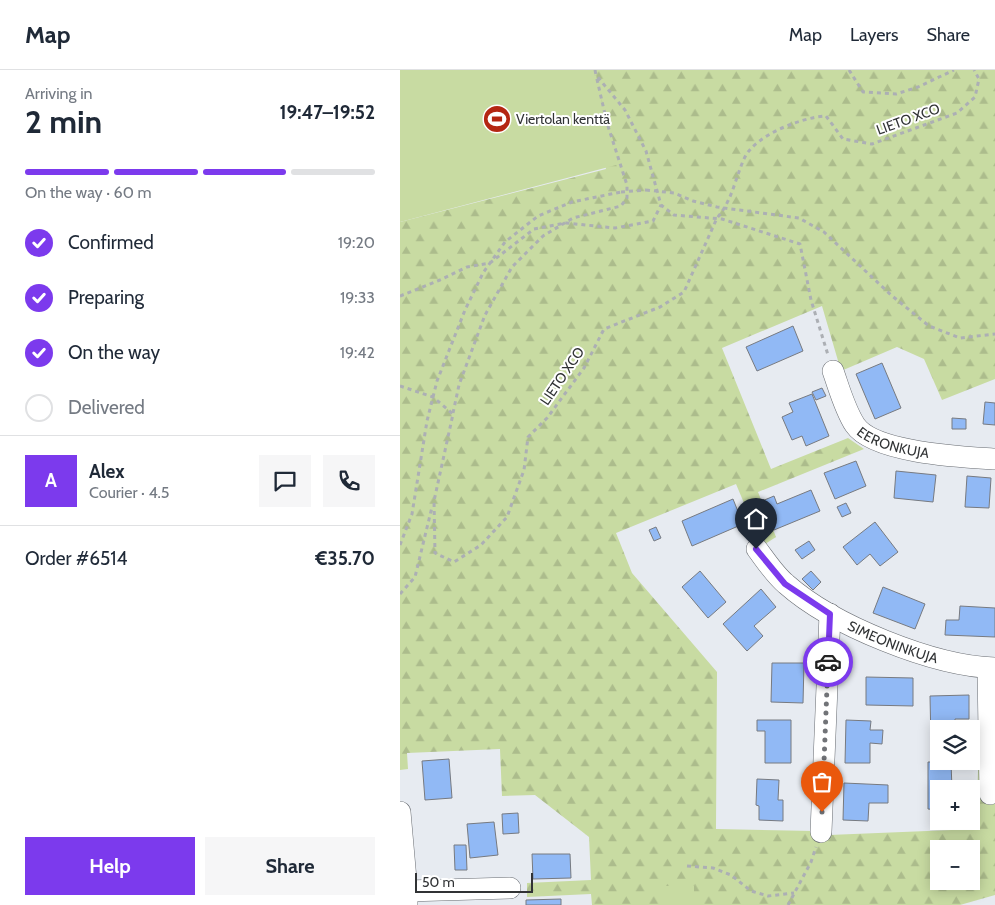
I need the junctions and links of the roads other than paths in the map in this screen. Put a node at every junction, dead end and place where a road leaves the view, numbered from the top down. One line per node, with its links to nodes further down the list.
1 (833, 371): 2 (street, EERONKUJA)
2 (995, 459)
3 (756, 549): 4 (street, SIMEONINKUJA)
4 (830, 614): 5 (street, SIMEONINKUJA); 8 (street)
5 (991, 668): 6 (street)
6 (990, 794)
7 (400, 812): 10 (street)
8 (821, 832)
9 (510, 888): 10 (street)
10 (407, 898)

